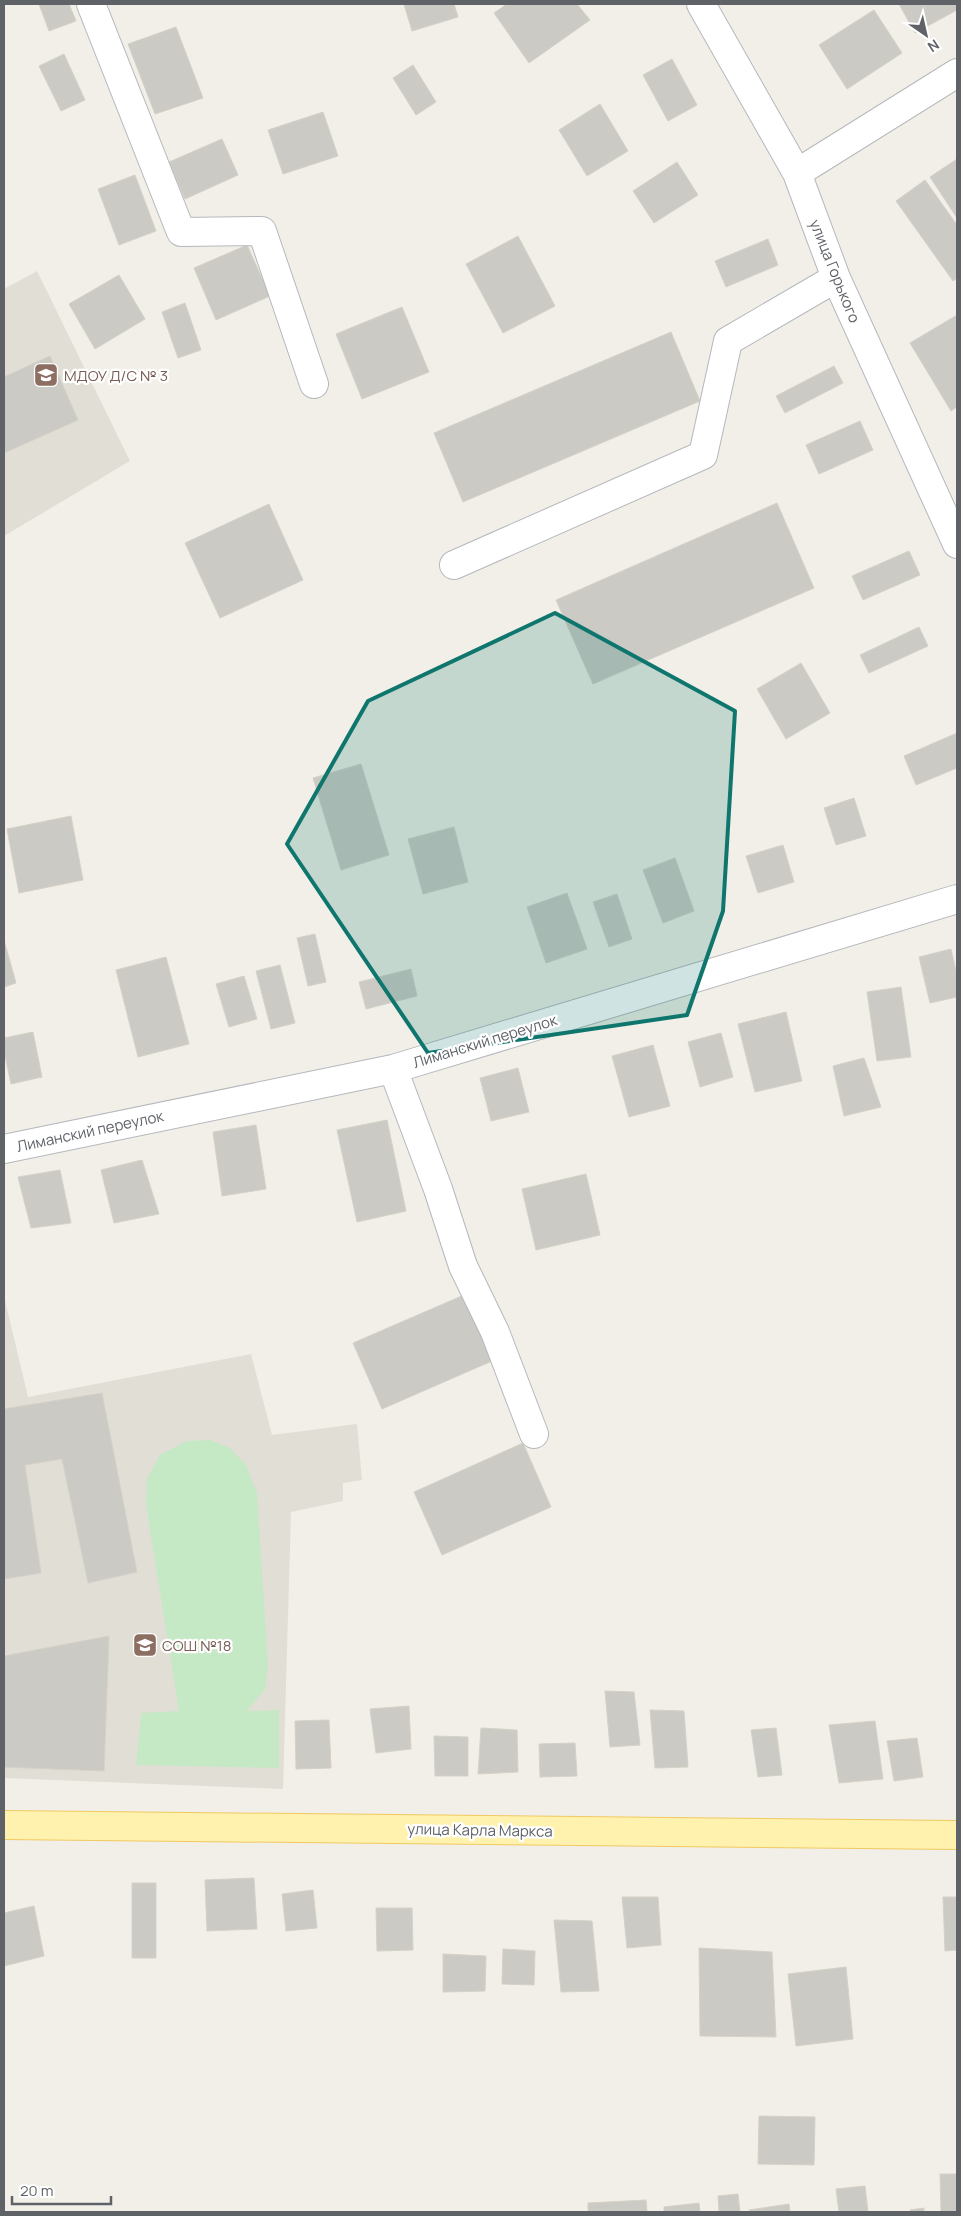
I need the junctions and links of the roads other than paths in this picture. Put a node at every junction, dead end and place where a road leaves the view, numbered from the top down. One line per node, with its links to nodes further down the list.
1 (90, 4): 6 (street)
2 (701, 4): 4 (street, улица Горького)
3 (957, 73): 4 (street)
4 (797, 173): 5 (street, улица Горького)
5 (836, 278): 7 (street, улица Горького); 8 (street)
6 (314, 384)
7 (957, 544)
8 (454, 566)
9 (957, 899): 10 (street, Лиманский переулок)
10 (393, 1069): 11 (street, Лиманский переулок); 12 (street)
11 (4, 1149)
12 (534, 1434)
13 (4, 1825): 14 (main road, улица Карла Маркса)
14 (957, 1835)

